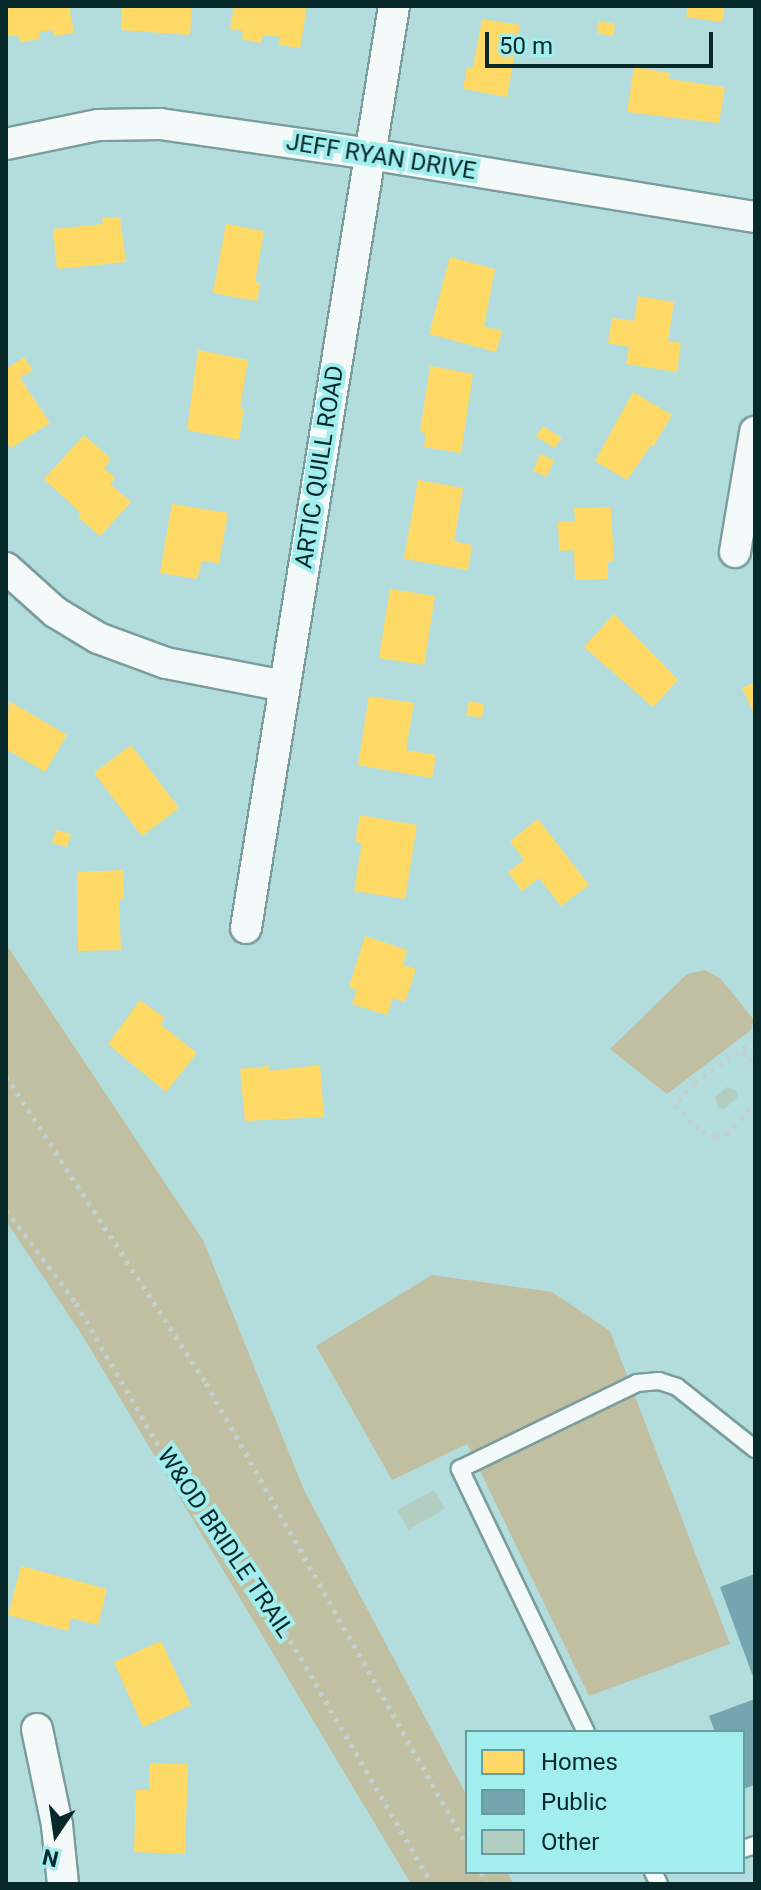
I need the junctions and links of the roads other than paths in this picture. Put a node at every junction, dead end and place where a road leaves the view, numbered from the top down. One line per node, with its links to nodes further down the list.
1 (394, 6): 3 (street, ARTIC QUILL ROAD)
2 (6, 144): 3 (street, JEFF RYAN DRIVE)
3 (370, 154): 4 (street, JEFF RYAN DRIVE); 8 (street, ARTIC QUILL ROAD)
4 (755, 217)
5 (755, 432): 6 (street)
6 (735, 552)
7 (6, 568): 8 (street)
8 (284, 686): 9 (street, ARTIC QUILL ROAD)
9 (246, 928)
10 (755, 1449): 12 (lane)
11 (37, 1729): 13 (street)
12 (585, 1730)
13 (63, 1884)

